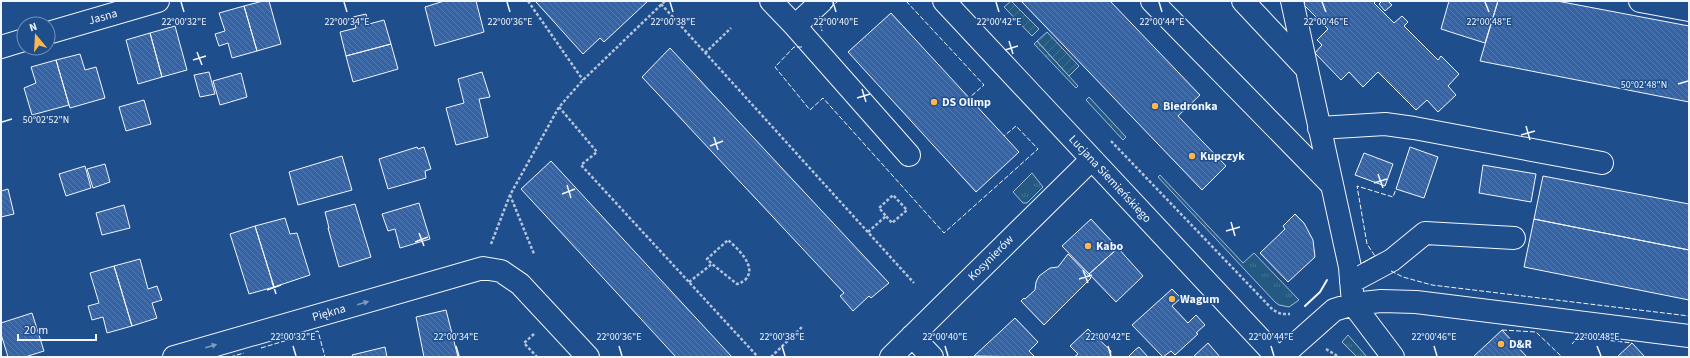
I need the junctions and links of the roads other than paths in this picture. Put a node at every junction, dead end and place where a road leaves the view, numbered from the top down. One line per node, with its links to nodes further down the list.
1 (158, 1): 11 (street, Jasna)
2 (771, 1): 10 (street)
3 (822, 1): 10 (street)
4 (944, 1): 17 (street, Lucjana Siemieńskiego)
5 (1152, 1): 19 (street)
6 (1243, 1): 14 (street)
7 (1292, 1): 14 (street)
8 (1640, 1): 9 (street)
9 (1689, 10)
10 (795, 26): 16 (street)
11 (56, 31)
12 (16, 42): 13 (street)
13 (1, 47)
14 (1305, 67): 15 (street)
15 (1319, 128): 18 (street); 19 (street)
16 (909, 155)
17 (1091, 160): 23 (street, Kosynierów); 29 (street, Lucjana Siemieńskiego)
18 (1602, 163)
19 (1332, 185): 21 (street)
20 (1514, 238): 21 (street)
21 (1351, 282): 22 (street)
22 (1353, 304): 24 (street); 30 (street); 31 (street)
23 (912, 336): 27 (street, Kosynierów); 28 (street)
24 (1689, 336)
25 (174, 357): 26 (street, Piękna, one-way to 26)
26 (588, 357)
27 (891, 357)
28 (932, 357)
29 (1277, 357)
30 (1281, 357)
31 (1393, 357)

